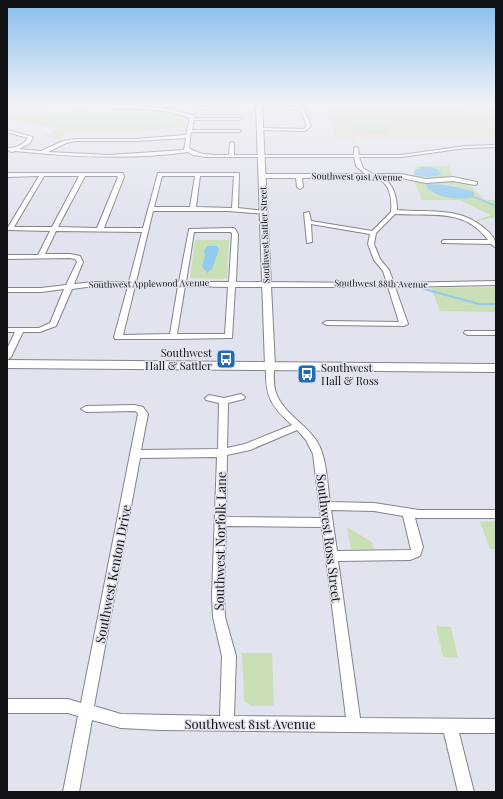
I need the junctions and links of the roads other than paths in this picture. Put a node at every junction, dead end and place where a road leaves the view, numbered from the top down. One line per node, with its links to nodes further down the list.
1 (27, 142): 9 (street)
2 (64, 142): 12 (street)
3 (188, 142): 10 (street)
4 (260, 142): 17 (street, Southwest Sattler Street)
5 (232, 143): 16 (street)
6 (496, 146): 11 (street)
7 (356, 148): 18 (street)
8 (408, 148): 15 (street)
9 (10, 150): 12 (street); 13 (street)
10 (187, 150): 12 (street); 16 (street)
11 (448, 150): 14 (street); 15 (street)
12 (41, 153)
13 (7, 154)
14 (455, 154)
15 (418, 155): 18 (street)
16 (232, 156): 17 (street)
17 (261, 156): 18 (street); 23 (street, Southwest Sattler Street)
18 (355, 156): 25 (street)
19 (43, 174): 20 (street); 22 (street); 35 (street)
20 (83, 174): 35 (street); 36 (street)
21 (198, 174): 28 (street); 29 (street); 30 (street)
22 (7, 175)
23 (262, 176): 24 (street, Southwest 91st Avenue); 32 (street, Southwest Sattler Street)
24 (299, 176): 25 (street, Southwest 91st Avenue); 27 (street)
25 (372, 176): 26 (street, Southwest 91st Avenue); 31 (street)
26 (475, 183)
27 (300, 187)
28 (152, 209): 29 (street); 37 (street)
29 (193, 209): 30 (street)
30 (235, 209): 32 (street)
31 (394, 212): 38 (street); 41 (street)
32 (264, 213): 45 (street, Southwest Sattler Street)
33 (307, 213): 34 (street)
34 (308, 222): 38 (street); 39 (street)
35 (55, 229): 36 (street); 43 (street)
36 (100, 229): 37 (street)
37 (146, 230): 47 (street)
38 (373, 233): 49 (street)
39 (309, 242)
40 (444, 242): 41 (street)
41 (495, 244)
42 (7, 256): 43 (street)
43 (41, 256): 50 (street)
44 (182, 283): 47 (street, Southwest Applewood Avenue); 48 (street, Southwest Applewood Avenue); 48 (street); 57 (street)
45 (267, 283): 48 (street, Southwest Applewood Avenue); 49 (street, Southwest 88th Avenue); 60 (street, Southwest Sattler Street)
46 (496, 283): 49 (street, Southwest 88th Avenue)
47 (132, 284): 50 (street, Southwest Applewood Avenue); 57 (street)
48 (232, 284): 57 (street)
49 (391, 284): 52 (street)
50 (70, 286): 51 (street, Southwest Applewood Avenue); 54 (street)
51 (7, 290)
52 (327, 323)
53 (7, 330): 54 (street)
54 (20, 330): 58 (street)
55 (468, 333): 56 (street)
56 (496, 333)
57 (173, 337)
58 (7, 357)
59 (7, 364): 60 (main road)
60 (270, 366): 61 (main road); 66 (street, Southwest Ross Street)
61 (496, 368)
62 (240, 396): 64 (street)
63 (209, 398): 64 (street)
64 (224, 401): 67 (street, Southwest Norfolk Lane)
65 (86, 409): 68 (street, Southwest Kenton Drive)
66 (299, 426): 67 (street); 69 (street, Southwest Ross Street)
67 (221, 453): 68 (street); 72 (street, Southwest Norfolk Lane)
68 (135, 454): 76 (street, Southwest Kenton Drive)
69 (324, 506): 70 (street); 73 (street, Southwest Ross Street)
70 (408, 513): 71 (street); 74 (street)
71 (496, 514)
72 (220, 522): 73 (street); 77 (street, Southwest Norfolk Lane)
73 (326, 523): 74 (street, Southwest Ross Street)
74 (331, 556): 78 (street, Southwest Ross Street)
75 (7, 706): 76 (street, Southwest 81st Avenue)
76 (87, 710): 77 (street, Southwest 81st Avenue); 81 (street, Southwest Kenton Drive)
77 (227, 724): 78 (street, Southwest 81st Avenue)
78 (354, 725): 79 (street, Southwest 81st Avenue)
79 (450, 726): 80 (street, Southwest 81st Avenue); 82 (street)
80 (496, 726)
81 (71, 792)
82 (466, 792)

